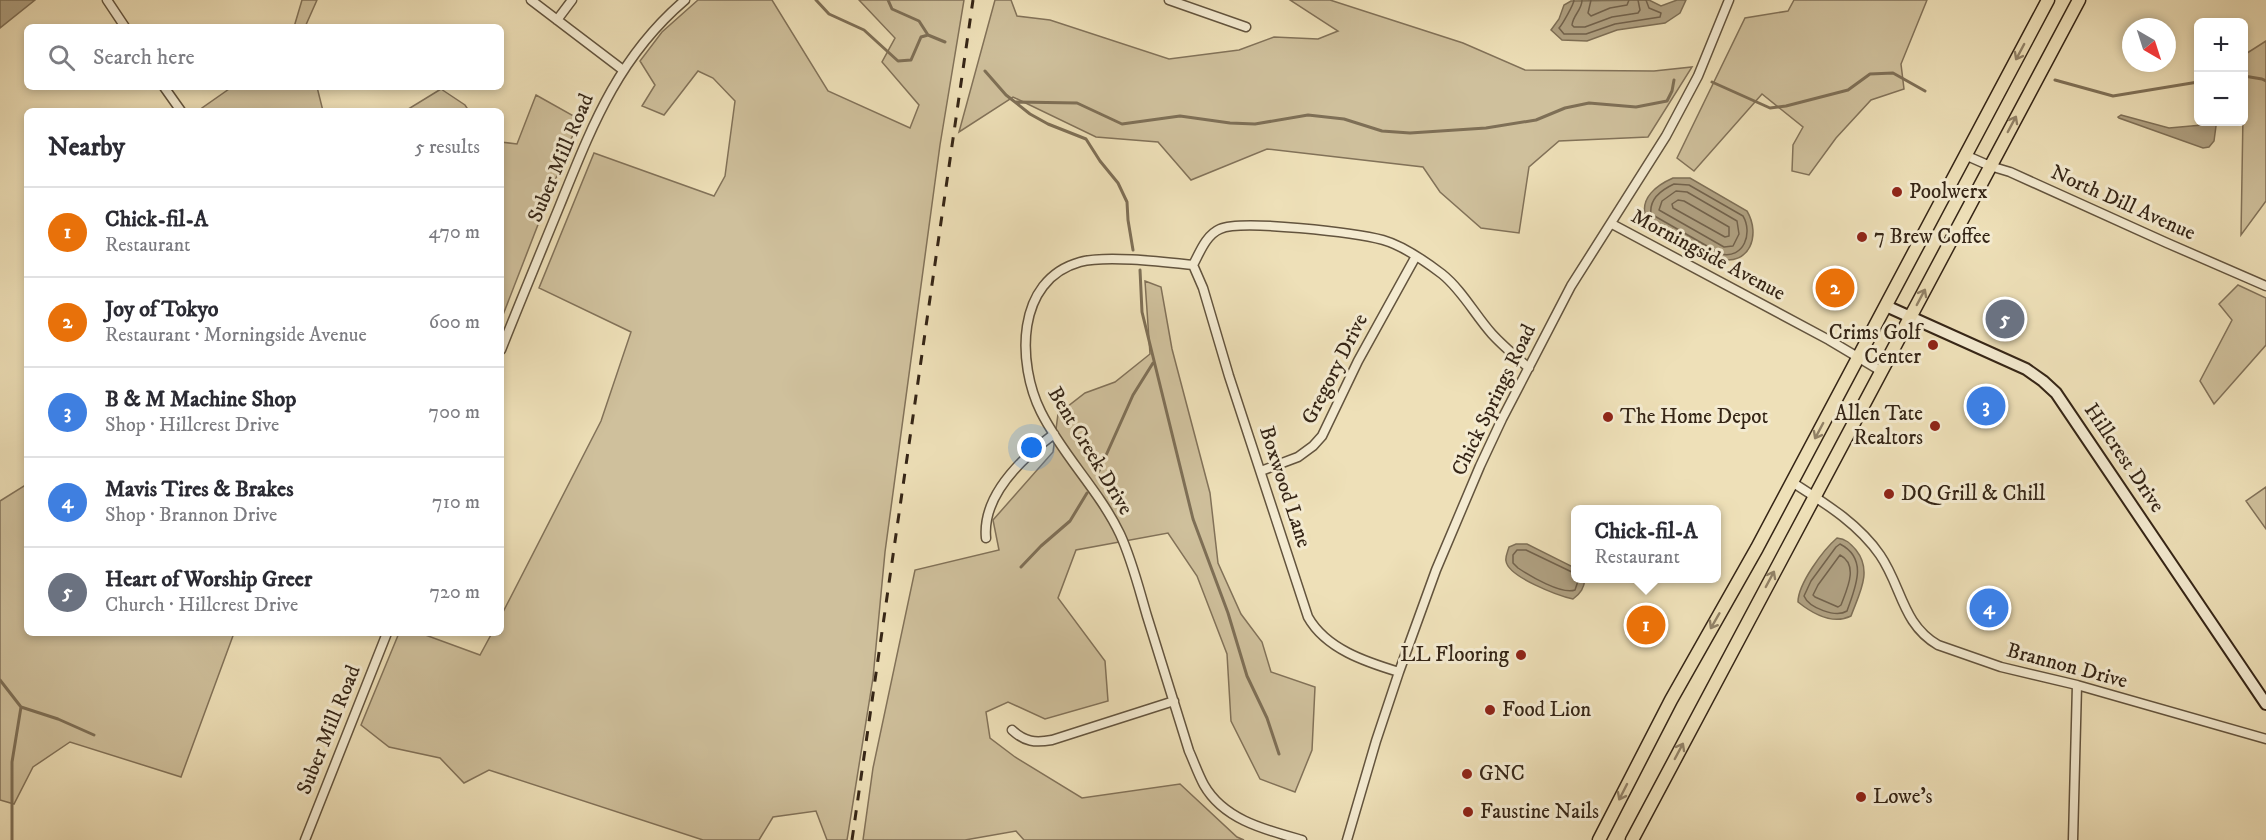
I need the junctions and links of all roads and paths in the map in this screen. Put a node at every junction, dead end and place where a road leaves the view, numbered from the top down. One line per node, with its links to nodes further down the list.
1 (107, 0): 10 (street)
2 (531, 0): 9 (street)
3 (572, 0): 9 (street)
4 (685, 0): 12 (street, Suber Mill Road)
5 (1169, 0): 11 (street)
6 (1729, 0): 17 (street, Chick Springs Road)
7 (2048, 0): 15 (main road, one-way to 15)
8 (2079, 0): 16 (main road, one-way to 8)
9 (557, 20): 12 (street)
10 (123, 24)
11 (1246, 27)
12 (623, 70): 23 (street, Suber Mill Road)
13 (166, 90): 14 (street)
14 (179, 108)
15 (1965, 155): 16 (street, North Dill Avenue); 21 (main road)
16 (1990, 166): 20 (street, North Dill Avenue); 22 (main road, one-way to 16)
17 (1612, 224): 24 (street, Morningside Avenue); 25 (street, Chick Springs Road)
18 (1416, 256): 19 (street); 25 (street); 28 (street, Gregory Drive)
19 (1193, 265): 27 (street, Bent Creek Drive); 28 (street, Boxwood Lane)
20 (2266, 286)
21 (1886, 306): 22 (street, Hillcrest Drive); 24 (main road)
22 (1910, 316): 26 (main road); 36 (street, Hillcrest Drive)
23 (504, 343)
24 (1858, 357): 26 (street, Morningside Avenue); 29 (main road, one-way to 29)
25 (1529, 368): 33 (street, Chick Springs Road)
26 (1881, 371): 30 (main road)
27 (1054, 434): 31 (street); 35 (street, Bent Creek Drive)
28 (1261, 471): 33 (street, Boxwood Lane)
29 (1791, 482): 30 (street, Brannon Drive); 42 (main road, one-way to 42)
30 (1814, 496): 34 (street, Brannon Drive); 43 (main road, one-way to 30)
31 (986, 538)
32 (386, 636): 39 (street, Suber Mill Road)
33 (1399, 672): 41 (street, Chick Springs Road)
34 (2077, 684): 38 (street, Brannon Drive); 44 (street)
35 (1173, 701): 37 (street); 40 (street, Bent Creek Drive)
36 (2266, 704)
37 (1012, 730)
38 (2266, 740)
39 (304, 840)
40 (1302, 840)
41 (1347, 840)
42 (1599, 840)
43 (1632, 840)
44 (2073, 840)

